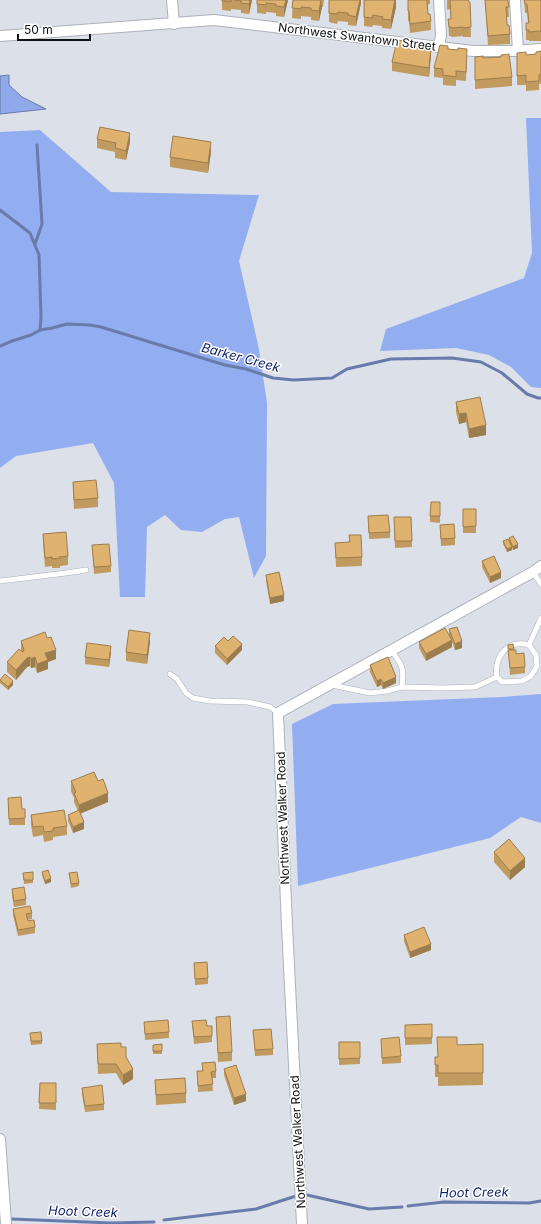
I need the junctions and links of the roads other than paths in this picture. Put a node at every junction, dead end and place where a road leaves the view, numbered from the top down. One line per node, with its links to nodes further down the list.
1 (172, 0): 4 (street)
2 (439, 0): 6 (street)
3 (515, 0): 8 (street)
4 (174, 24): 5 (street, Northwest Swantown Street); 6 (street, Northwest Swantown Street)
5 (0, 36)
6 (439, 47): 8 (street, Northwest Swantown Street)
7 (541, 49): 8 (street, Northwest Swantown Street)
8 (518, 51)
9 (537, 569): 12 (lane); 15 (street)
10 (86, 570): 11 (lane)
11 (0, 581)
12 (541, 584)
13 (541, 618): 14 (lane)
14 (529, 645): 17 (lane); 17 (lane)
15 (391, 650): 18 (street); 19 (lane)
16 (170, 674): 20 (lane)
17 (497, 677): 19 (lane)
18 (329, 684): 19 (lane); 20 (street)
19 (402, 687)
20 (278, 712): 23 (street, Northwest Walker Road)
21 (0, 1139): 22 (street)
22 (6, 1224)
23 (302, 1224)

